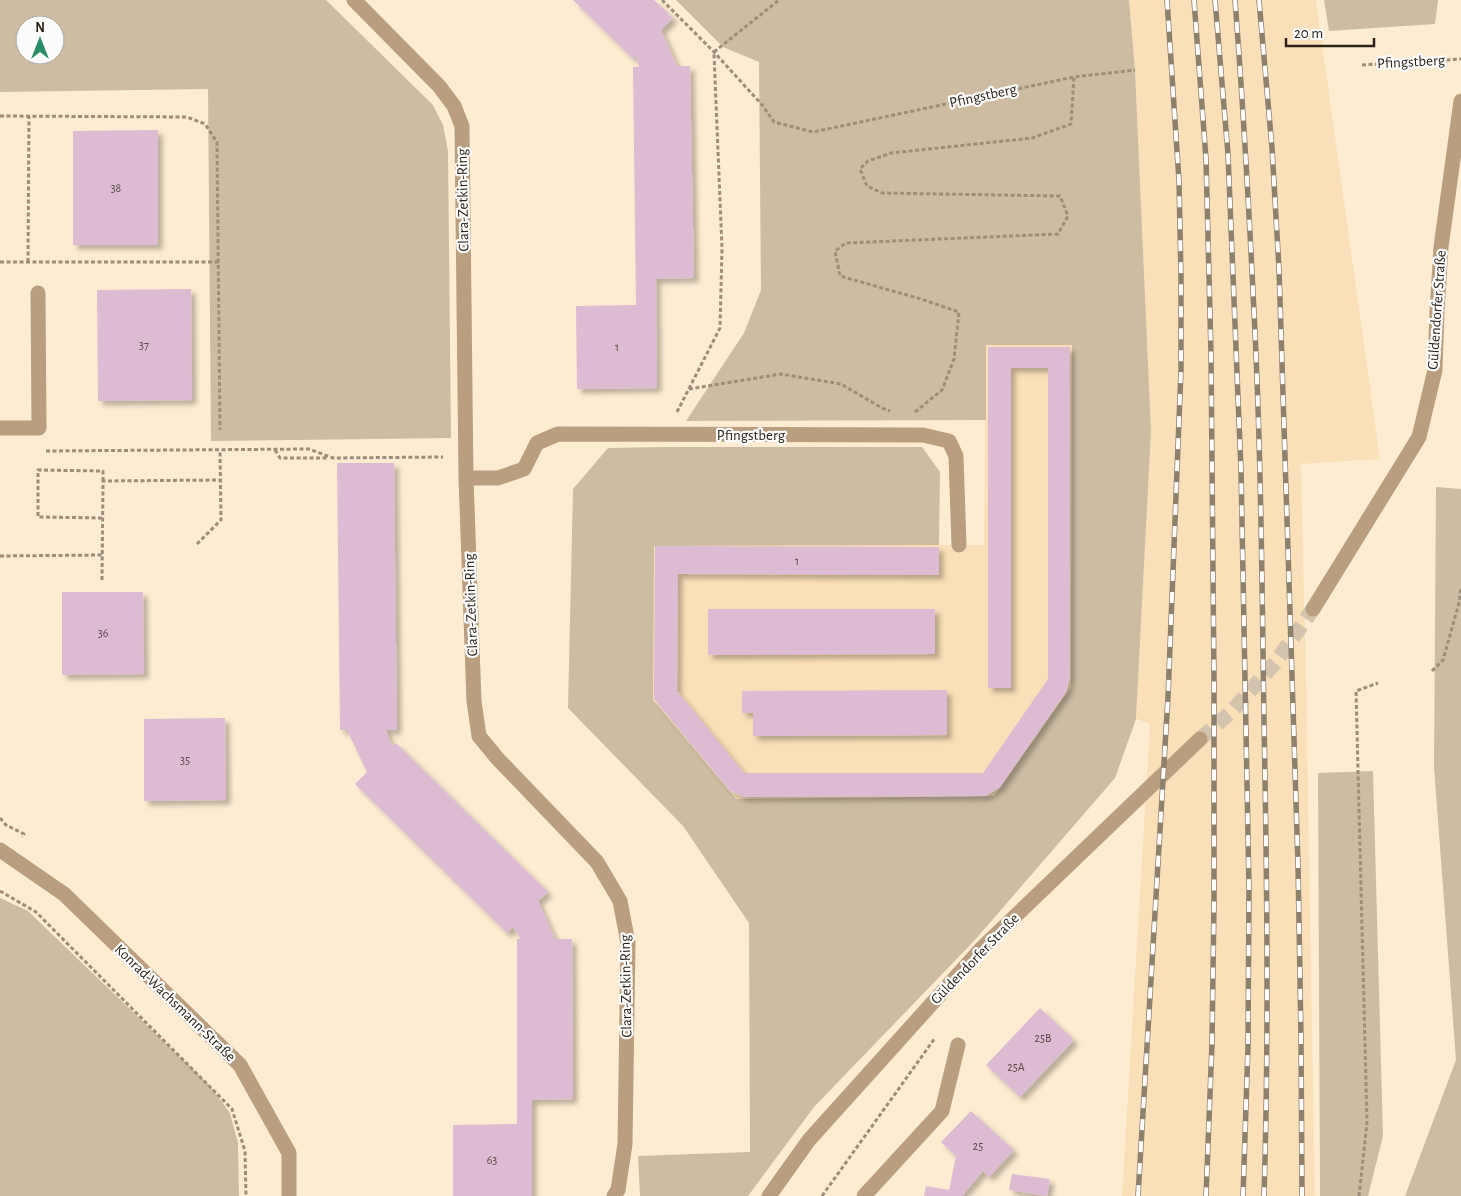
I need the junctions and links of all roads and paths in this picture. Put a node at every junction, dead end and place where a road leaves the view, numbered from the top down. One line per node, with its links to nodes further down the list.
1 (354, 0): 25 (street, Clara-Zetkin-Ring)
2 (662, 0): 4 (path, Pfingstberg)
3 (779, 0): 4 (path)
4 (714, 52): 8 (path, Pfingstberg); 16 (path)
5 (1461, 59): 6 (path, Pfingstberg)
6 (1362, 65)
7 (1135, 70): 8 (path, Pfingstberg)
8 (1074, 77): 18 (path)
9 (1461, 101): 37 (street, Güldendorfer Straße)
10 (0, 116): 11 (path)
11 (29, 116): 13 (path); 14 (path)
12 (0, 262): 13 (path)
13 (28, 262): 14 (path)
14 (218, 262): 20 (path)
15 (38, 293): 19 (street)
16 (689, 389): 17 (path); 21 (path)
17 (891, 411)
18 (908, 418)
19 (0, 428)
20 (220, 430)
21 (665, 435): 27 (street, Pfingstberg); 32 (street, Pfingstberg)
22 (275, 449): 23 (path); 26 (path); 26 (path)
23 (220, 450): 24 (path); 28 (path)
24 (38, 451)
25 (466, 457): 26 (path); 27 (street, Clara-Zetkin-Ring)
26 (333, 458)
27 (466, 478): 47 (street, Clara-Zetkin-Ring)
28 (221, 480): 29 (path); 31 (path)
29 (103, 481): 30 (path); 30 (path)
30 (103, 518): 33 (path)
31 (196, 544)
32 (959, 545)
33 (102, 555): 34 (path); 35 (path)
34 (0, 556)
35 (102, 580)
36 (1461, 587): 38 (path)
37 (1313, 609)
38 (1432, 671)
39 (1378, 683): 51 (path)
40 (1200, 738): 48 (street, Güldendorfer Straße)
41 (0, 850): 46 (street, Konrad-Wachsmann-Straße)
42 (0, 891): 45 (path)
43 (936, 1036): 49 (path)
44 (958, 1045): 50 (street)
45 (246, 1196)
46 (289, 1196)
47 (614, 1196)
48 (769, 1196)
49 (822, 1196)
50 (864, 1196)
51 (1359, 1196)

